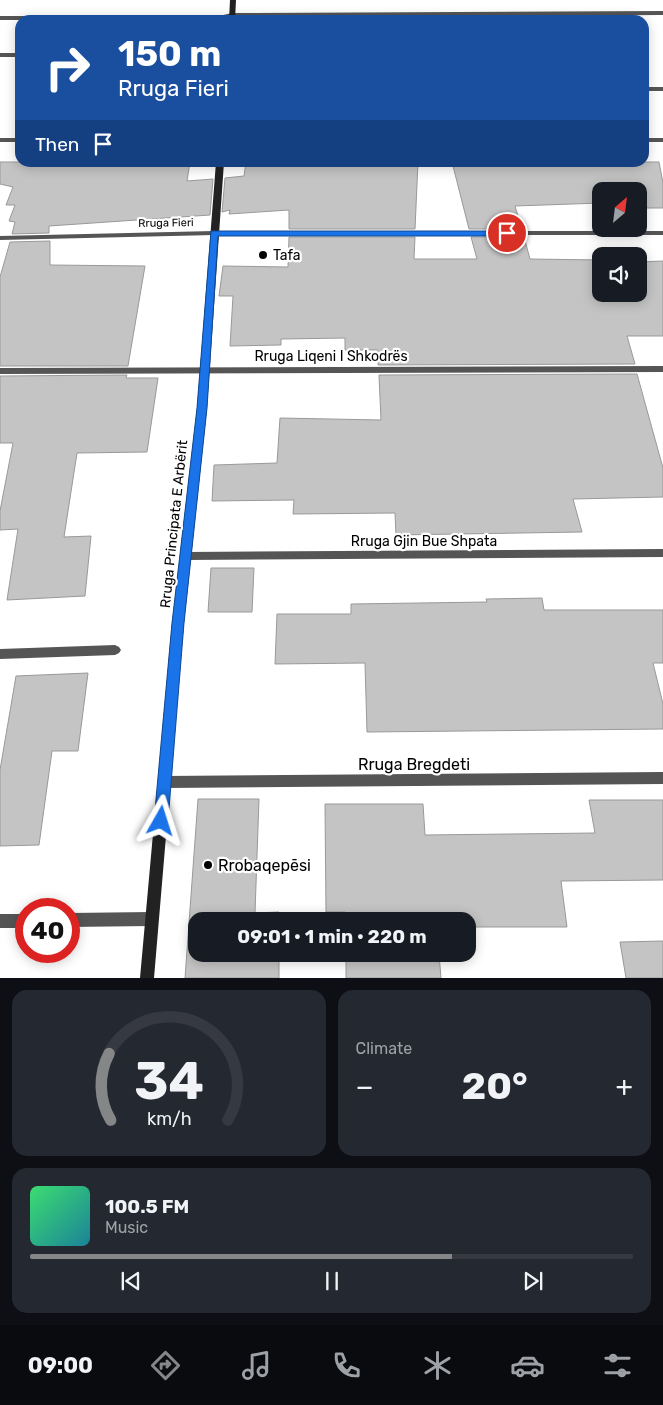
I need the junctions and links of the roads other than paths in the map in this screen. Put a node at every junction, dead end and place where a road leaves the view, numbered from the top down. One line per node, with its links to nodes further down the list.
1 (234, 0): 3 (street)
2 (663, 13): 4 (street)
3 (232, 15)
4 (491, 15)
5 (0, 18): 6 (street)
6 (15, 18)
7 (0, 55): 8 (street)
8 (15, 55)
9 (663, 89): 10 (street)
10 (649, 90)
11 (0, 140): 12 (street)
12 (15, 140)
13 (649, 140): 14 (street)
14 (663, 140)
15 (220, 167): 16 (street, Rruga Principata E Arbërit)
16 (214, 233): 17 (street, Rruga Fieri); 18 (street, Rruga Fieri); 20 (street, Rruga Principata E Arbërit)
17 (663, 233)
18 (0, 238)
19 (663, 369): 20 (street, Rruga Liqeni I Shkodrës)
20 (205, 370): 21 (street, Rruga Liqeni I Shkodrës); 23 (street, Rruga Principata E Arbërit)
21 (0, 371)
22 (663, 553): 23 (street, Rruga Gjin Bue Shpata)
23 (186, 556): 27 (street, Rruga Principata E Arbërit)
24 (115, 650): 25 (street)
25 (0, 654)
26 (663, 778): 27 (street, Rruga Bregdeti)
27 (165, 782): 28 (street, Rruga Principata E Arbërit)
28 (151, 919): 29 (street); 32 (street, Rruga Principata E Arbërit)
29 (80, 920)
30 (0, 921): 31 (street)
31 (15, 921)
32 (147, 978)

